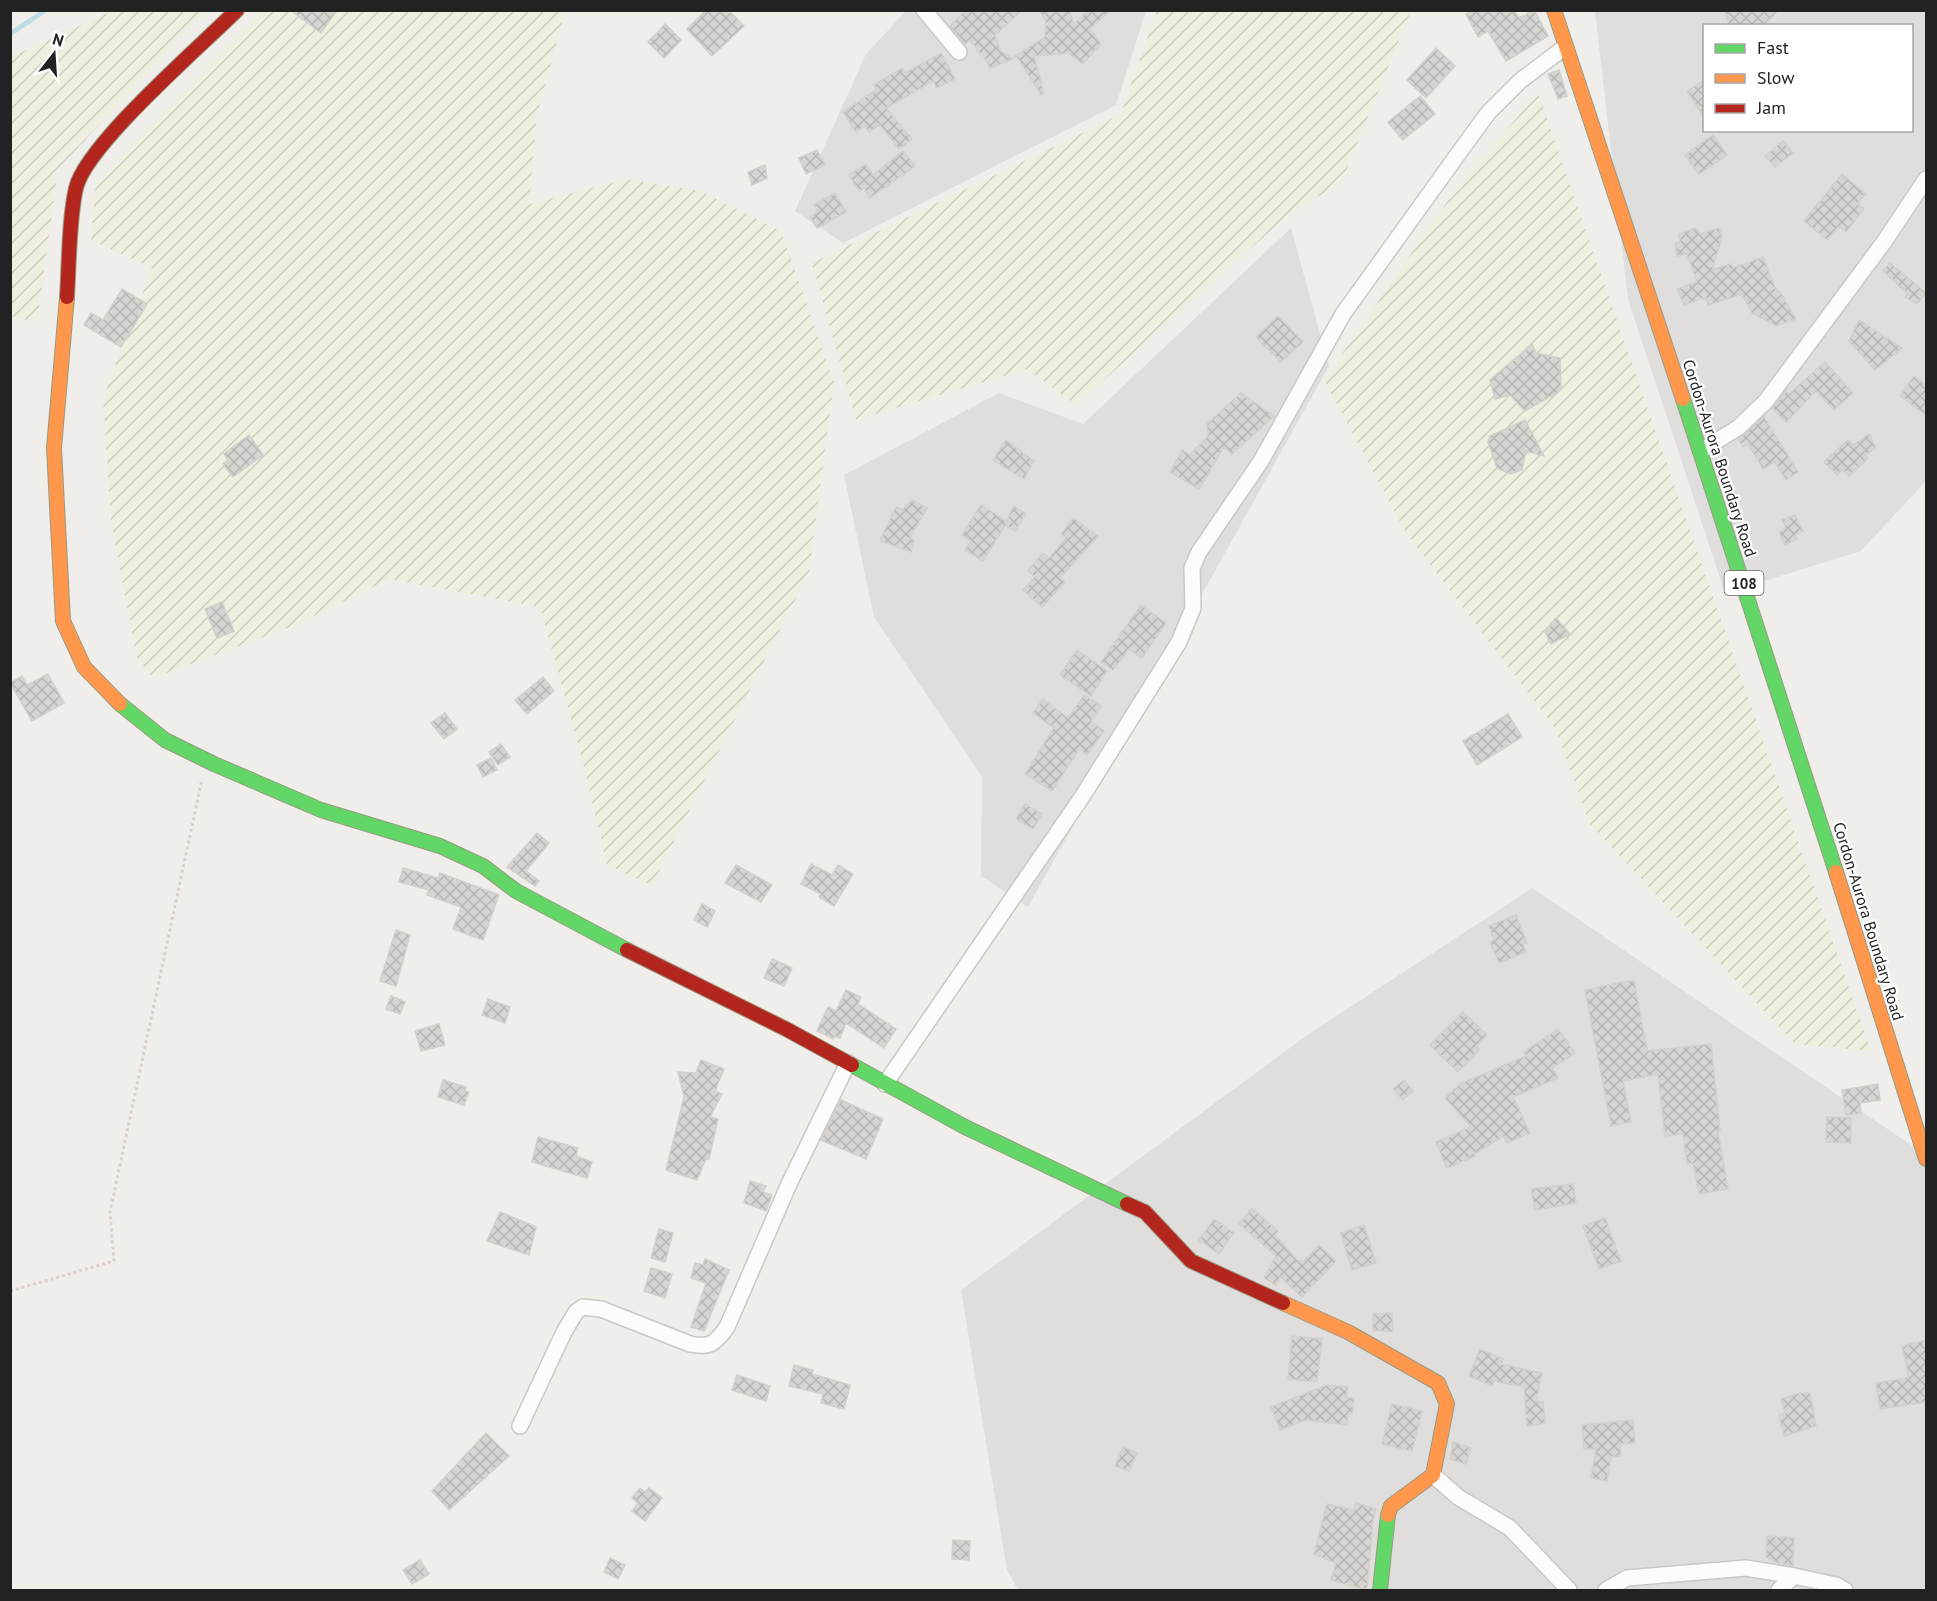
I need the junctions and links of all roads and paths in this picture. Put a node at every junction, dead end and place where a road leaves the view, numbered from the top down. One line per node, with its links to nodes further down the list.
1 (237, 10): 8 (street)
2 (924, 10): 5 (street)
3 (1554, 10): 4 (street, Cordon-Aurora Boundary Road / 108)
4 (1565, 47): 7 (street, Cordon-Aurora Boundary Road / 108); 10 (street)
5 (958, 52)
6 (1926, 179): 7 (street)
7 (1701, 451): 11 (street, Cordon-Aurora Boundary Road / 108)
8 (214, 764): 9 (street); 12 (path)
9 (848, 1063): 10 (street); 13 (street)
10 (885, 1084): 14 (street)
11 (1926, 1159)
12 (10, 1291)
13 (520, 1426)
14 (1433, 1475): 16 (street); 17 (street)
15 (1794, 1576): 18 (street); 19 (street); 20 (street)
16 (1380, 1590)
17 (1569, 1590)
18 (1606, 1590)
19 (1779, 1590)
20 (1845, 1590)

